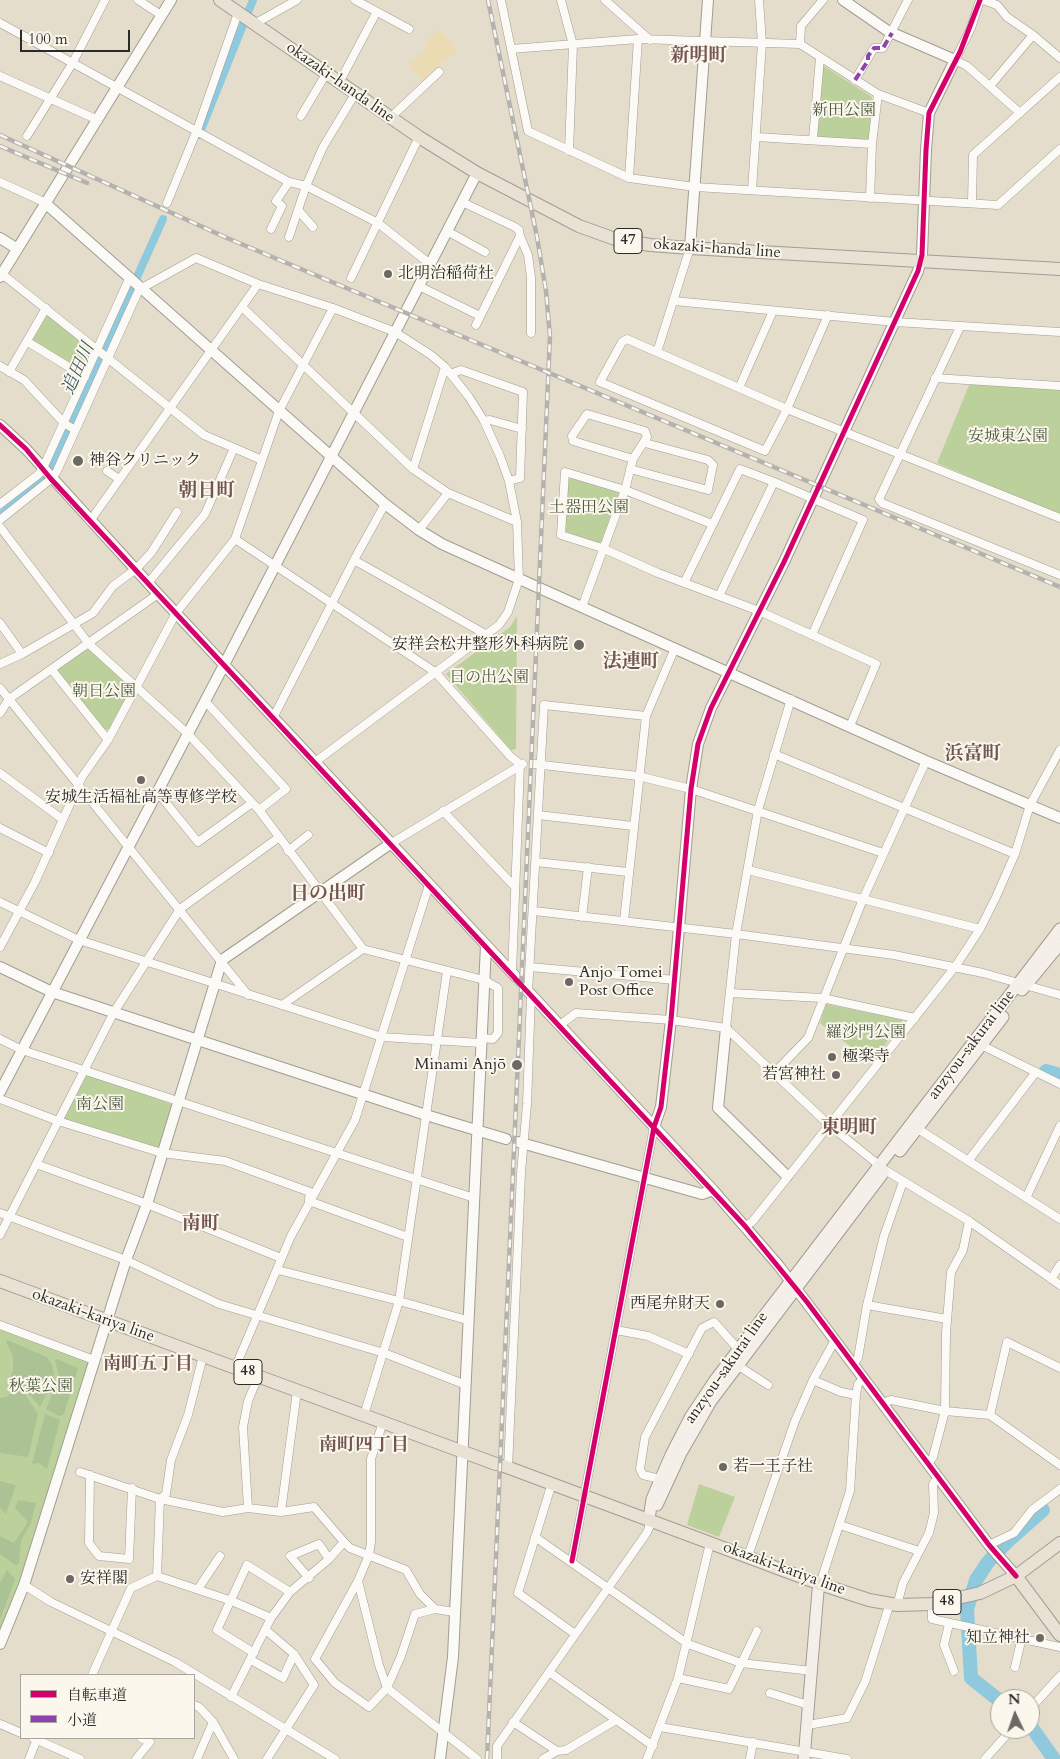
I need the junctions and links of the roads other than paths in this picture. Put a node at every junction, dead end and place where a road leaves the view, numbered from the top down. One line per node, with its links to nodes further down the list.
1 (106, 0): 35 (street)
2 (138, 0): 19 (street)
3 (171, 0): 19 (street)
4 (220, 0): 17 (main road, 47)
5 (297, 0): 21 (street)
6 (355, 0): 18 (street)
7 (500, 0): 31 (street)
8 (561, 0): 30 (street)
9 (605, 0): 26 (street)
10 (708, 0): 27 (street)
11 (759, 0): 28 (street)
12 (823, 0): 29 (street)
13 (843, 0): 23 (street)
14 (908, 0): 23 (street)
15 (980, 0): 34 (street)
16 (983, 0): 24 (street)
17 (238, 13): 21 (main road, 47); 52 (street)
18 (376, 13): 22 (street); 41 (street)
19 (161, 15): 43 (street)
20 (0, 23): 35 (street)
21 (256, 23): 37 (main road, okazaki-handa line / 47)
22 (409, 29)
23 (892, 33): 34 (street); 40 (street)
24 (1033, 35): 33 (street); 42 (street)
25 (638, 39): 26 (street); 30 (street); 61 (street)
26 (650, 40): 27 (street)
27 (706, 41): 28 (street); 65 (street)
28 (762, 43): 29 (street); 55 (street)
29 (800, 44): 32 (street)
30 (573, 45): 31 (street); 59 (street)
31 (511, 49): 59 (street)
32 (820, 58): 40 (street); 56 (street)
33 (1060, 58)
34 (955, 60): 42 (street); 48 (street)
35 (72, 64): 43 (street); 46 (street)
36 (439, 72): 50 (street)
37 (326, 74): 41 (main road, okazaki-handa line / 47); 49 (street)
38 (0, 76): 46 (street)
39 (1060, 77): 47 (street)
40 (855, 80): 45 (street)
41 (339, 83): 44 (main road, okazaki-handa line / 47)
42 (990, 86): 47 (street)
43 (117, 88): 51 (street); 52 (street)
44 (355, 94): 50 (main road, okazaki-handa line / 47); 64 (street)
45 (878, 94): 48 (street); 57 (street)
46 (51, 98): 51 (street); 53 (street)
47 (1020, 113): 72 (street)
48 (929, 114): 68 (street)
49 (302, 116)
50 (390, 118): 54 (main road, okazaki-handa line / 47)
51 (98, 120): 69 (street)
52 (199, 131): 63 (street); 70 (street)
53 (26, 136)
54 (419, 137): 60 (main road, okazaki-handa line / 47); 74 (street)
55 (756, 137): 56 (street); 66 (street)
56 (813, 139): 57 (street)
57 (872, 144): 67 (street)
58 (1060, 149): 72 (street)
59 (569, 151): 61 (street)
60 (477, 173): 71 (street); 82 (main road, okazaki-handa line / 47)
61 (629, 178): 65 (street)
62 (0, 182): 69 (street)
63 (289, 182): 64 (street); 76 (street)
64 (306, 186): 73 (street); 74 (street)
65 (695, 187): 66 (street); 82 (street)
66 (752, 190): 67 (street)
67 (870, 198): 68 (street)
68 (925, 201): 72 (street); 84 (street)
69 (44, 202): 81 (street); 88 (street)
70 (167, 202)
71 (462, 202): 77 (street); 78 (street)
72 (972, 203)
73 (298, 210): 75 (street); 79 (street)
74 (378, 223): 85 (street); 89 (street)
75 (313, 227)
76 (270, 229)
77 (447, 231): 83 (street); 85 (street)
78 (520, 236): 99 (street); 105 (street)
79 (290, 237)
80 (0, 238): 81 (street)
81 (16, 248): 87 (street)
82 (690, 248): 84 (main road, okazaki-handa line / 47); 93 (street)
83 (485, 252)
84 (921, 261): 86 (main road, okazaki-handa line / 47); 100 (street)
85 (430, 264): 91 (street)
86 (1060, 269)
87 (1, 275): 95 (street)
88 (130, 277): 92 (street); 107 (street)
89 (351, 278)
90 (258, 284): 92 (street); 94 (street); 96 (street)
91 (419, 286): 99 (street); 103 (street)
92 (142, 288): 108 (street); 110 (street)
93 (674, 301): 97 (street); 109 (street)
94 (242, 307): 108 (street); 111 (street)
95 (46, 308): 106 (street); 107 (street)
96 (333, 308): 103 (street); 111 (street)
97 (773, 312): 98 (street); 119 (street)
98 (828, 315): 100 (street); 121 (street)
99 (480, 316): 101 (street)
100 (895, 322): 102 (street); 129 (street)
101 (476, 325)
102 (960, 327): 104 (street); 117 (street)
103 (395, 332): 113 (street); 123 (street)
104 (1060, 332)
105 (531, 333)
106 (28, 342): 114 (street); 116 (street)
107 (98, 349): 110 (street); 116 (street)
108 (212, 349): 120 (street); 122 (street)
109 (657, 352): 119 (street); 121 (street)
110 (108, 358): 120 (street); 128 (street)
111 (303, 365): 122 (street); 123 (street)
112 (0, 366): 114 (street)
113 (444, 367): 115 (street); 137 (street)
114 (9, 372): 125 (street)
115 (450, 374): 124 (street); 127 (street)
116 (85, 377): 125 (street)
117 (935, 378): 118 (street); 133 (street)
118 (1060, 386)
119 (739, 388): 121 (street)
120 (171, 408): 131 (street); 141 (street)
121 (787, 409): 129 (street)
122 (279, 411): 132 (street); 135 (street)
123 (354, 413): 132 (street); 137 (street)
124 (484, 421): 127 (street); 142 (street)
125 (64, 423): 128 (street); 136 (street)
126 (0, 425): 136 (street)
127 (522, 429): 142 (street)
128 (75, 430): 140 (street)
129 (844, 432): 133 (street); 146 (street)
130 (645, 443): 134 (street); 134 (street); 138 (street)
131 (234, 448): 135 (street); 164 (street)
132 (332, 456): 148 (street); 160 (street)
133 (899, 456): 150 (street); 162 (street)
134 (633, 459): 138 (street)
135 (262, 460): 157 (street)
136 (43, 468): 140 (street); 147 (street)
137 (413, 468): 145 (street)
138 (630, 469): 144 (street)
139 (107, 471): 141 (street)
140 (52, 479): 151 (street); 152 (street)
141 (119, 479): 152 (street)
142 (509, 481): 153 (street)
143 (774, 482): 146 (street); 154 (street); 167 (street)
144 (625, 490): 154 (street); 158 (street); 158 (street)
145 (448, 493): 153 (street); 156 (street)
146 (812, 499): 170 (street); 175 (street)
147 (0, 504)
148 (385, 504): 156 (street); 159 (street)
149 (177, 512): 161 (street)
150 (1060, 518)
151 (0, 520)
152 (90, 521): 161 (street)
153 (517, 522): 163 (street)
154 (712, 524): 165 (street)
155 (0, 527): 173 (street)
156 (419, 530): 163 (street)
157 (235, 539): 160 (street); 171 (street)
158 (602, 548): 165 (street); 169 (street)
159 (354, 560): 168 (street); 174 (street)
160 (276, 565): 168 (street); 180 (street)
161 (136, 569): 164 (street); 173 (street)
162 (1060, 576)
163 (519, 579): 169 (street); 174 (street)
164 (148, 583): 166 (street)
165 (684, 583): 167 (street)
166 (158, 594): 171 (street); 176 (street)
167 (719, 596): 170 (street)
168 (332, 604): 182 (street); 191 (street)
169 (582, 607): 177 (street)
170 (759, 611): 175 (street); 183 (street)
171 (176, 613): 180 (street); 184 (street)
172 (0, 623): 178 (street)
173 (73, 623): 176 (street); 178 (street)
174 (487, 635): 182 (street)
175 (812, 635): 192 (street)
176 (89, 644): 181 (street); 184 (street)
177 (675, 648): 183 (street); 190 (street)
178 (22, 654): 179 (street)
179 (0, 664)
180 (224, 665): 188 (street); 191 (street)
181 (52, 670): 186 (street); 194 (street)
182 (434, 672): 198 (street); 199 (street)
183 (728, 672): 187 (street); 204 (street)
184 (136, 687): 193 (street); 194 (street)
185 (0, 688): 186 (street)
186 (9, 699): 189 (street); 203 (street)
187 (791, 699): 192 (street); 196 (street)
188 (205, 701): 193 (street); 209 (street)
189 (0, 713)
190 (646, 716): 200 (street); 202 (street)
191 (273, 718): 198 (street)
192 (850, 726): 197 (street)
193 (188, 734): 205 (street); 206 (street)
194 (108, 740): 203 (street)
195 (1060, 750): 207 (street)
196 (774, 754): 208 (street); 211 (street)
197 (926, 761): 207 (street); 208 (street)
198 (315, 762): 219 (street)
199 (522, 764): 210 (street); 230 (street)
200 (538, 764): 202 (street); 212 (street)
201 (0, 773): 214 (street)
202 (638, 776): 204 (street); 215 (street)
203 (78, 786): 214 (street); 220 (street)
204 (691, 789): 211 (street); 241 (street)
205 (158, 793): 206 (street); 220 (street)
206 (252, 803): 209 (street)
207 (1030, 805): 213 (street); 224 (street)
208 (904, 809): 223 (street); 224 (street)
209 (259, 810): 218 (street)
210 (443, 810): 219 (street); 230 (street)
211 (758, 810): 223 (street); 227 (street)
212 (538, 815): 215 (street); 225 (street)
213 (1060, 818)
214 (62, 819): 222 (street)
215 (633, 826): 228 (street)
216 (0, 828): 222 (street)
217 (308, 835): 221 (street)
218 (278, 838): 221 (street); 234 (street)
219 (390, 844): 229 (street); 231 (street)
220 (128, 846): 234 (street); 243 (street)
221 (288, 851): 231 (street)
222 (49, 853): 235 (street)
223 (883, 853): 232 (street)
224 (1015, 854): 239 (street)
225 (536, 862): 226 (street); 236 (street)
226 (588, 867): 228 (street); 237 (street)
227 (748, 870): 232 (street); 242 (street)
228 (628, 872): 238 (street)
229 (429, 886): 245 (street); 250 (street)
230 (515, 887): 256 (street)
231 (320, 892): 248 (street); 249 (street)
232 (863, 899): 239 (street); 247 (street)
233 (0, 902): 235 (street)
234 (180, 910): 249 (street); 251 (street)
235 (20, 911): 243 (street); 246 (street)
236 (534, 911): 237 (street); 253 (street)
237 (582, 917): 238 (street)
238 (624, 921): 241 (street)
239 (980, 928): 254 (street)
240 (1060, 928): 260 (main road, anzyou-sakurai line)
241 (679, 929): 242 (street); 258 (street)
242 (736, 934): 247 (street); 263 (street)
243 (80, 940): 251 (street); 261 (street)
244 (1060, 944): 260 (main road, anzyou-sakurai line)
245 (486, 945): 256 (street); 257 (street)
246 (0, 947)
247 (843, 947): 254 (street); 266 (street)
248 (364, 949): 250 (street); 267 (street)
249 (222, 960): 259 (street); 264 (street)
250 (405, 960): 255 (street); 273 (street)
251 (147, 961): 259 (street); 268 (street)
252 (0, 967): 261 (street)
253 (530, 967): 258 (street); 262 (street)
254 (956, 967): 260 (street); 269 (street)
255 (447, 971): 257 (street); 276 (street)
256 (514, 975)
257 (484, 980): 277 (street); 277 (street)
258 (675, 980): 270 (street)
259 (214, 984): 264 (street); 275 (street)
260 (1022, 984): 265 (street); 278 (main road, anzyou-sakurai line)
261 (52, 992): 268 (street); 279 (street)
262 (528, 992): 271 (street); 296 (street)
263 (730, 993): 266 (street); 272 (street)
264 (248, 995): 267 (street)
265 (1060, 995)
266 (822, 998): 269 (street); 281 (street)
267 (282, 1005): 273 (street)
268 (114, 1012): 275 (street); 280 (street)
269 (915, 1018): 290 (street)
270 (671, 1020): 271 (street); 272 (street); 292 (street)
271 (560, 1025): 292 (street)
272 (726, 1028): 281 (street); 302 (street)
273 (382, 1037): 276 (street); 285 (street)
274 (0, 1039): 279 (street)
275 (197, 1040): 285 (street); 287 (street)
276 (436, 1040): 277 (street); 288 (street)
277 (481, 1041): 294 (street)
278 (978, 1043): 282 (street); 293 (main road, anzyou-sakurai line); 301 (main road, anzyou-sakurai line)
279 (22, 1050): 280 (street); 284 (street)
280 (84, 1070): 287 (street); 289 (street)
281 (775, 1072): 290 (street)
282 (1036, 1072): 283 (street); 299 (street)
283 (1059, 1082)
284 (0, 1092)
285 (364, 1095): 288 (street); 298 (street)
286 (0, 1099): 289 (street)
287 (178, 1100): 297 (street); 298 (street)
288 (426, 1116): 294 (street); 303 (street)
289 (58, 1121): 297 (street); 300 (street)
290 (828, 1124): 301 (street); 302 (street)
291 (1060, 1126): 308 (street)
292 (654, 1127): 304 (street); 306 (street)
293 (918, 1129): 299 (street); 301 (main road, anzyou-sakurai line)
294 (478, 1130): 295 (street); 307 (street)
295 (506, 1139)
296 (520, 1143): 304 (street); 359 (street)
297 (162, 1153): 309 (street); 310 (street)
298 (338, 1153): 303 (street); 309 (street)
299 (968, 1161): 308 (street)
300 (36, 1164): 310 (street); 312 (street)
301 (882, 1168): 305 (street); 324 (main road, anzyou-sakurai line)
302 (787, 1176): 315 (street)
303 (417, 1178): 307 (street); 317 (street)
304 (645, 1179): 306 (street); 333 (street)
305 (902, 1182): 314 (street); 327 (street)
306 (713, 1190): 315 (street)
307 (474, 1198): 330 (street)
308 (1026, 1198): 313 (street)
309 (309, 1201): 317 (street); 318 (street)
310 (147, 1204): 318 (street); 319 (street)
311 (0, 1213): 312 (street)
312 (9, 1217): 316 (street); 319 (street)
313 (1060, 1219)
314 (969, 1221): 322 (street); 329 (street)
315 (745, 1226): 324 (street)
316 (0, 1235)
317 (408, 1237): 326 (street)
318 (281, 1258): 321 (street)
319 (126, 1260): 328 (street); 331 (street)
320 (1060, 1264): 322 (street)
321 (278, 1270): 326 (street); 328 (street)
322 (1051, 1279): 325 (street)
323 (0, 1281): 331 (main road, okazaki-kariya line / 48)
324 (793, 1284): 334 (street); 335 (main road, anzyou-sakurai line); 340 (main road, anzyou-sakurai line)
325 (1060, 1285)
326 (399, 1301): 330 (street); 336 (street)
327 (867, 1305): 329 (street); 341 (street)
328 (258, 1316): 336 (street); 342 (street)
329 (947, 1319): 352 (street)
330 (467, 1320): 347 (street)
331 (109, 1321): 338 (main road, okazaki-kariya line / 48); 339 (street)
332 (0, 1325): 339 (street)
333 (616, 1330): 337 (street); 367 (street)
334 (835, 1340): 341 (street); 346 (street)
335 (738, 1349): 337 (street); 362 (main road, anzyou-sakurai line)
336 (384, 1353): 347 (street); 353 (street)
337 (689, 1354): 362 (street)
338 (203, 1356): 342 (main road, okazaki-kariya line / 48); 368 (street)
339 (94, 1360): 389 (street)
340 (737, 1365): 348 (street); 371 (main road, anzyou-sakurai line)
341 (854, 1365): 345 (street)
342 (235, 1368): 344 (main road, okazaki-kariya line / 48)
343 (1060, 1368): 354 (street)
344 (259, 1376): 349 (main road, okazaki-kariya line / 48); 369 (street)
345 (864, 1379): 350 (street); 351 (street)
346 (813, 1380): 350 (street); 381 (street)
347 (466, 1385): 356 (street)
348 (768, 1385)
349 (297, 1391): 353 (main road, okazaki-kariya line / 48); 370 (street)
350 (856, 1394): 372 (street)
351 (883, 1403): 352 (street); 357 (street)
352 (945, 1411): 354 (street); 357 (street)
353 (364, 1415): 355 (main road, okazaki-kariya line / 48)
354 (990, 1415): 358 (street)
355 (383, 1422): 356 (main road, okazaki-kariya line / 48); 379 (street)
356 (462, 1450): 359 (main road, okazaki-kariya line / 48); 397 (street)
357 (928, 1464): 363 (street)
358 (1060, 1464)
359 (502, 1466): 364 (main road, okazaki-kariya line / 48)
360 (80, 1472): 361 (street)
361 (90, 1475): 365 (street); 365 (street)
362 (660, 1478): 371 (main road, anzyou-sakurai line)
363 (938, 1478): 377 (street); 378 (street)
364 (552, 1483): 367 (main road, okazaki-kariya line / 48); 373 (street)
365 (132, 1488): 368 (street)
366 (1060, 1489): 377 (street)
367 (586, 1496): 371 (main road, okazaki-kariya line / 48); 383 (street)
368 (160, 1499): 369 (street); 384 (street)
369 (248, 1508): 370 (street)
370 (281, 1512): 374 (street)
371 (649, 1519): 375 (main road, okazaki-kariya line / 48); 390 (street)
372 (840, 1525): 378 (street); 388 (street)
373 (535, 1537): 383 (street); 403 (street)
374 (344, 1542): 379 (street); 382 (street)
375 (710, 1543): 381 (main road, okazaki-kariya line / 48); 407 (street)
376 (1060, 1543): 385 (main road, okazaki-kariya line / 48)
377 (989, 1545): 385 (street)
378 (919, 1551): 394 (street)
379 (369, 1555): 387 (street); 396 (street)
380 (220, 1556): 391 (street)
381 (748, 1556): 388 (main road, okazaki-kariya line / 48)
382 (329, 1559): 386 (street); 386 (street)
383 (572, 1561): 390 (street)
384 (157, 1576): 391 (street); 400 (street)
385 (1016, 1576): 395 (main road, okazaki-kariya line / 48); 404 (main road)
386 (309, 1578): 392 (street)
387 (358, 1581): 421 (street); 421 (street)
388 (820, 1584): 394 (main road, okazaki-kariya line / 48); 413 (main road)
389 (24, 1585): 400 (street); 406 (street)
390 (607, 1587): 403 (street); 407 (street)
391 (198, 1589): 393 (street)
392 (290, 1592): 393 (street); 398 (street)
393 (232, 1601): 398 (street); 410 (street)
394 (893, 1604): 395 (main road, okazaki-kariya line / 48); 431 (street)
395 (932, 1604): 399 (street)
396 (435, 1609): 397 (street); 421 (street)
397 (454, 1612): 434 (street)
398 (272, 1618): 401 (street)
399 (949, 1624): 405 (street); 414 (street)
400 (111, 1630): 416 (street); 417 (street)
401 (267, 1631): 409 (street); 410 (street)
402 (757, 1631): 411 (street)
403 (575, 1634): 415 (street)
404 (1060, 1635)
405 (1021, 1640): 408 (street); 412 (street)
406 (0, 1644)
407 (688, 1644): 411 (street); 420 (street)
408 (1060, 1648)
409 (294, 1654): 410 (street); 433 (street)
410 (252, 1657): 423 (street)
411 (741, 1663): 413 (street); 420 (street)
412 (1015, 1667)
413 (812, 1671): 426 (main road)
414 (954, 1671)
415 (549, 1672): 427 (street); 429 (street)
416 (92, 1674)
417 (194, 1674)
418 (195, 1675): 423 (street)
419 (1060, 1676): 424 (street)
420 (678, 1678): 432 (street)
421 (387, 1688): 434 (street)
422 (770, 1693): 426 (street)
423 (231, 1696): 433 (street)
424 (1040, 1698)
425 (195, 1705): 428 (street)
426 (808, 1705): 431 (main road)
427 (616, 1720): 440 (street); 441 (street)
428 (214, 1722): 446 (street); 447 (street)
429 (513, 1722): 441 (street); 452 (street)
430 (0, 1724): 435 (street)
431 (808, 1725): 442 (main road)
432 (660, 1727): 439 (street); 440 (street)
433 (286, 1730): 448 (street); 449 (street)
434 (444, 1732): 450 (street); 451 (street)
435 (20, 1733)
436 (35, 1739): 443 (street); 444 (street)
437 (1003, 1739): 457 (street)
438 (151, 1740): 445 (street)
439 (753, 1742): 442 (street); 455 (street)
440 (653, 1746): 454 (street)
441 (557, 1751): 453 (street)
442 (805, 1756): 456 (street)
443 (29, 1759)
444 (80, 1759)
445 (136, 1759)
446 (196, 1759)
447 (234, 1759)
448 (267, 1759)
449 (335, 1759)
450 (440, 1759)
451 (476, 1759)
452 (497, 1759)
453 (543, 1759)
454 (647, 1759)
455 (750, 1759)
456 (847, 1759)
457 (985, 1759)

